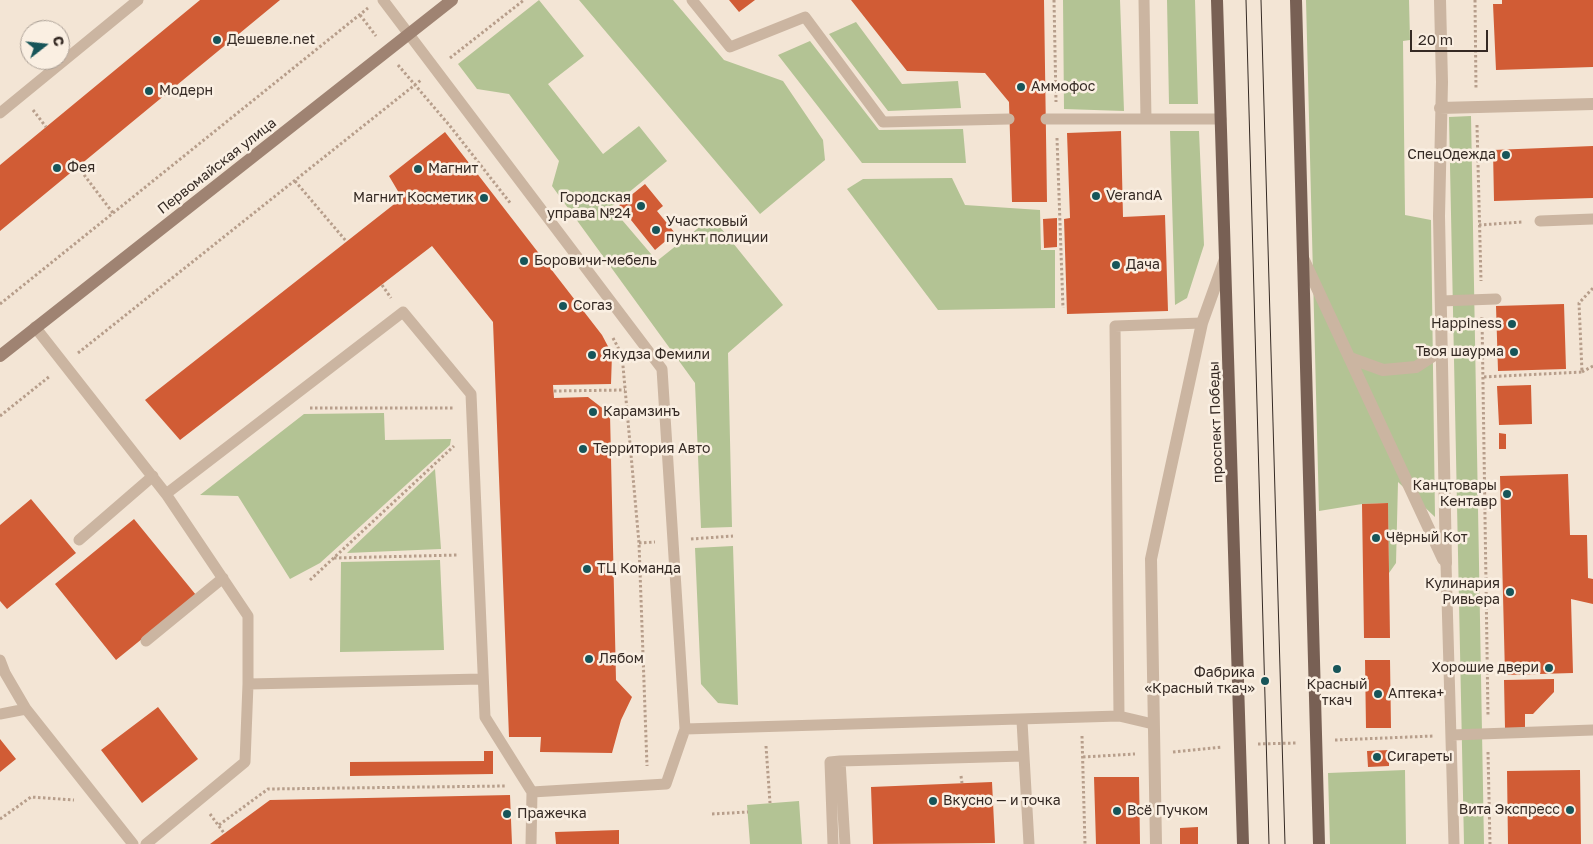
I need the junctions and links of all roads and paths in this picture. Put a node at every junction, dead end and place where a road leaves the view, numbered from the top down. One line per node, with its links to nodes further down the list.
1 (138, 0): 18 (lane)
2 (452, 0): 12 (street, Первомайская улица)
3 (524, 0): 13 (path)
4 (692, 0): 19 (lane)
5 (1054, 0): 22 (path)
6 (1144, 0): 20 (lane)
7 (1218, 0): 21 (main road, проспект Победы)
8 (1296, 0): 32 (main road)
9 (1440, 0): 17 (street)
10 (1475, 0): 16 (path)
11 (377, 2): 12 (lane); 26 (path)
12 (408, 35): 13 (lane); 40 (street, Первомайская улица)
13 (434, 70): 14 (path); 72 (lane)
14 (414, 86): 24 (path); 25 (path)
15 (1593, 104): 16 (street)
16 (1477, 105): 17 (street); 29 (path)
17 (1440, 108): 36 (street)
18 (0, 113)
19 (1009, 119)
20 (1146, 119): 21 (lane); 22 (lane)
21 (1222, 119): 31 (main road, проспект Победы)
22 (1051, 120): 38 (path)
23 (78, 167): 26 (path)
24 (294, 181): 30 (path); 45 (path)
25 (515, 210)
26 (113, 213): 37 (path)
27 (1593, 219): 28 (lane)
28 (1540, 221): 29 (path)
29 (1479, 225): 35 (path)
30 (346, 242)
31 (1226, 254): 39 (street); 79 (main road, проспект Победы)
32 (1303, 258): 44 (street); 77 (main road)
33 (1593, 288): 47 (path)
34 (1496, 299): 35 (lane)
35 (1482, 300): 36 (lane); 48 (path)
36 (1441, 301): 42 (street)
37 (0, 304)
38 (1063, 308)
39 (1202, 323): 69 (lane); 71 (street)
40 (35, 328): 43 (street, Первомайская улица); 45 (lane)
41 (610, 332): 49 (path)
42 (1442, 350): 44 (street); 60 (street)
43 (0, 356)
44 (1350, 358): 60 (street)
45 (64, 364): 53 (path); 55 (lane)
46 (1593, 366): 47 (path)
47 (1582, 372): 48 (path)
48 (1484, 376): 75 (path)
49 (625, 390): 50 (path); 82 (path)
50 (554, 391)
51 (278, 408): 52 (path); 52 (lane); 56 (lane)
52 (472, 408): 54 (lane)
53 (0, 416)
54 (472, 429): 58 (lane); 59 (path)
55 (153, 476): 56 (lane); 57 (lane)
56 (166, 494): 61 (lane)
57 (79, 540)
58 (477, 554): 59 (path); 65 (lane)
59 (334, 558): 62 (path)
60 (1446, 563): 76 (lane)
61 (223, 578): 63 (lane); 66 (lane)
62 (310, 580)
63 (146, 641)
64 (0, 660): 67 (lane)
65 (482, 679): 66 (lane); 83 (lane)
66 (248, 684): 91 (lane)
67 (26, 710): 68 (lane); 84 (lane)
68 (0, 714)
69 (1119, 716): 70 (lane); 71 (lane)
70 (1022, 721): 72 (lane); 80 (lane)
71 (1153, 724): 97 (street)
72 (685, 729): 82 (lane)
73 (1593, 730): 75 (lane)
74 (1082, 732): 96 (path)
75 (1488, 733): 76 (lane); 101 (path)
76 (1452, 735): 77 (path); 100 (lane)
77 (1316, 741): 79 (path); 99 (main road)
78 (766, 745): 85 (path)
79 (1240, 746): 98 (main road, проспект Победы)
80 (1024, 756): 81 (lane); 95 (lane)
81 (840, 761): 93 (lane); 94 (lane)
82 (648, 786): 83 (lane)
83 (530, 789): 89 (path); 92 (lane)
84 (99, 802): 88 (path); 90 (lane)
85 (770, 803)
86 (748, 812): 87 (path)
87 (712, 814)
88 (0, 819)
89 (219, 825)
90 (133, 844)
91 (146, 844)
92 (531, 844)
93 (833, 844)
94 (845, 844)
95 (1029, 844)
96 (1085, 844)
97 (1156, 844)
98 (1243, 844)
99 (1318, 844)
100 (1454, 844)
101 (1490, 844)

